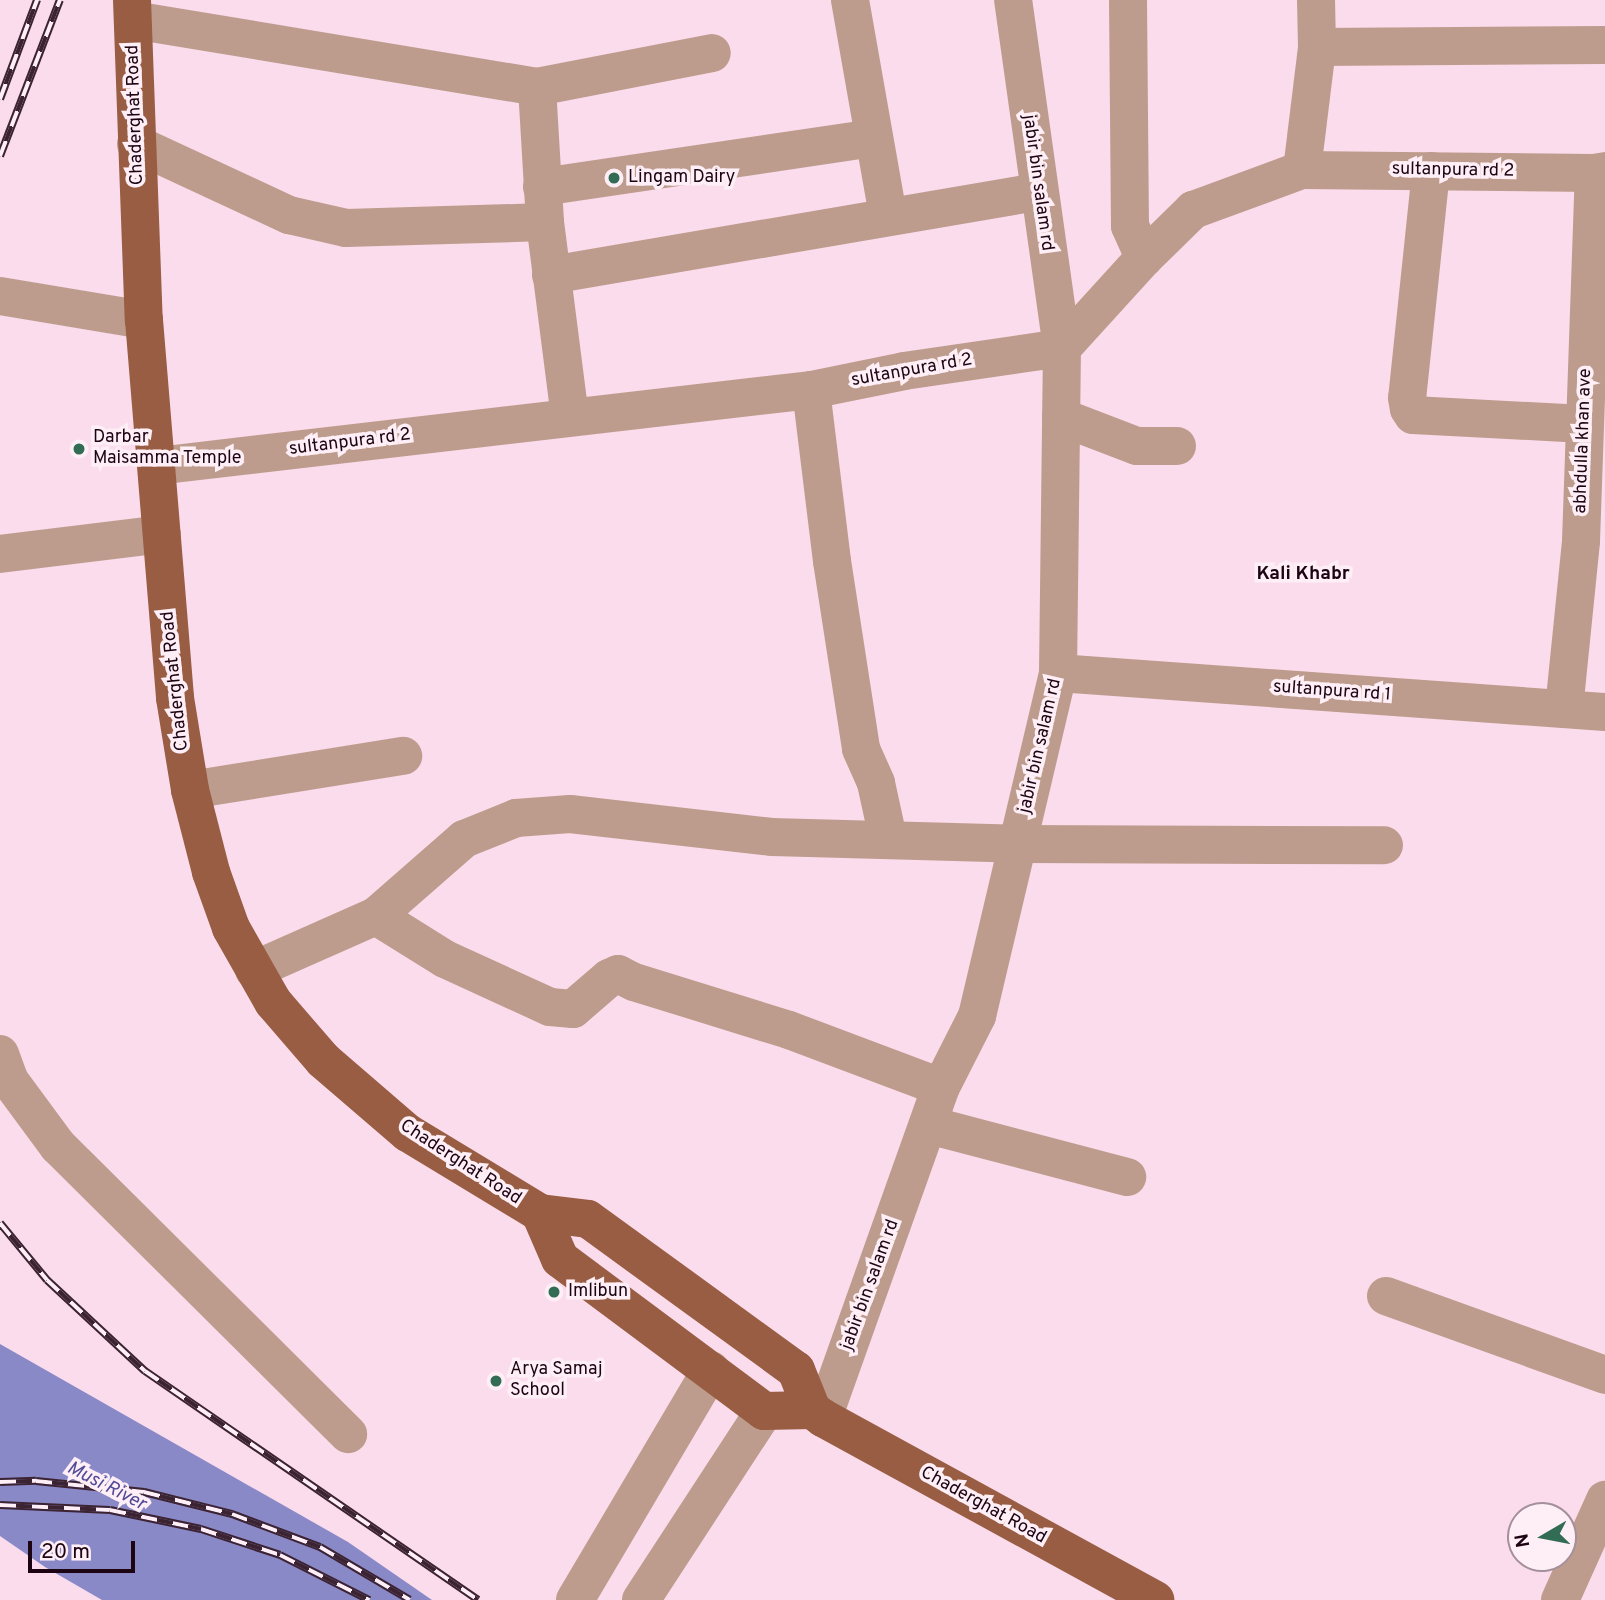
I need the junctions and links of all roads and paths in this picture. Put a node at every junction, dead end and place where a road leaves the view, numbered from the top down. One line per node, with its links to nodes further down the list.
1 (850, 0): 10 (street)
2 (1013, 0): 15 (street, jabir bin salam rd)
3 (1128, 0): 18 (street)
4 (1316, 0): 7 (street)
5 (132, 10): 9 (street); 11 (main road, Chaderghat Road)
6 (1605, 45): 7 (street)
7 (1317, 47): 12 (street)
8 (712, 53): 9 (street)
9 (537, 87): 16 (street)
10 (873, 138): 16 (street); 17 (street)
11 (136, 144): 16 (street); 21 (main road, Chaderghat Road)
12 (1302, 170): 13 (street, sultanpura rd 2); 18 (street, sultanpura rd 2)
13 (1431, 171): 14 (street, sultanpura rd 2); 26 (street)
14 (1600, 172): 26 (street, abhdulla khan ave)
15 (1038, 192): 17 (street); 22 (street, jabir bin salam rd)
16 (544, 205): 19 (street)
17 (888, 216): 19 (street)
18 (1144, 258): 22 (street, sultanpura rd 2)
19 (551, 275): 24 (street)
20 (0, 296): 21 (street)
21 (144, 320): 28 (main road, Chaderghat Road)
22 (1062, 348): 23 (street, sultanpura rd 2); 25 (street, jabir bin salam rd)
23 (811, 390): 24 (street, sultanpura rd 2); 36 (street)
24 (570, 416): 28 (street, sultanpura rd 2)
25 (1061, 417): 27 (street); 31 (street, jabir bin salam rd)
26 (1584, 424): 32 (street, abhdulla khan ave)
27 (1177, 446)
28 (157, 466): 29 (main road, Chaderghat Road)
29 (162, 534): 30 (street); 35 (main road, Chaderghat Road)
30 (0, 554)
31 (1058, 673): 32 (street, sultanpura rd 1); 37 (street, jabir bin salam rd)
32 (1564, 709): 33 (street, sultanpura rd 1)
33 (1605, 712)
34 (403, 756): 35 (street)
35 (190, 790): 40 (main road, Chaderghat Road)
36 (888, 838): 37 (street); 39 (street)
37 (1018, 844): 38 (street); 42 (street, jabir bin salam rd)
38 (1384, 845)
39 (376, 916): 40 (street); 42 (street)
40 (254, 970): 45 (main road, Chaderghat Road)
41 (0, 1055): 51 (street)
42 (941, 1087): 43 (street, jabir bin salam rd)
43 (929, 1125): 44 (street); 50 (street, jabir bin salam rd)
44 (1127, 1177)
45 (540, 1213): 47 (main road, Chaderghat Road); 50 (main road, Chaderghat Road)
46 (1386, 1296): 48 (street)
47 (711, 1370): 49 (main road, Chaderghat Road); 53 (street)
48 (1605, 1375)
49 (764, 1411): 50 (main road, Chaderghat Road); 54 (street)
50 (817, 1414): 55 (main road, Chaderghat Road)
51 (348, 1434)
52 (1605, 1500): 56 (street)
53 (575, 1600)
54 (641, 1600)
55 (1156, 1600)
56 (1560, 1600)

